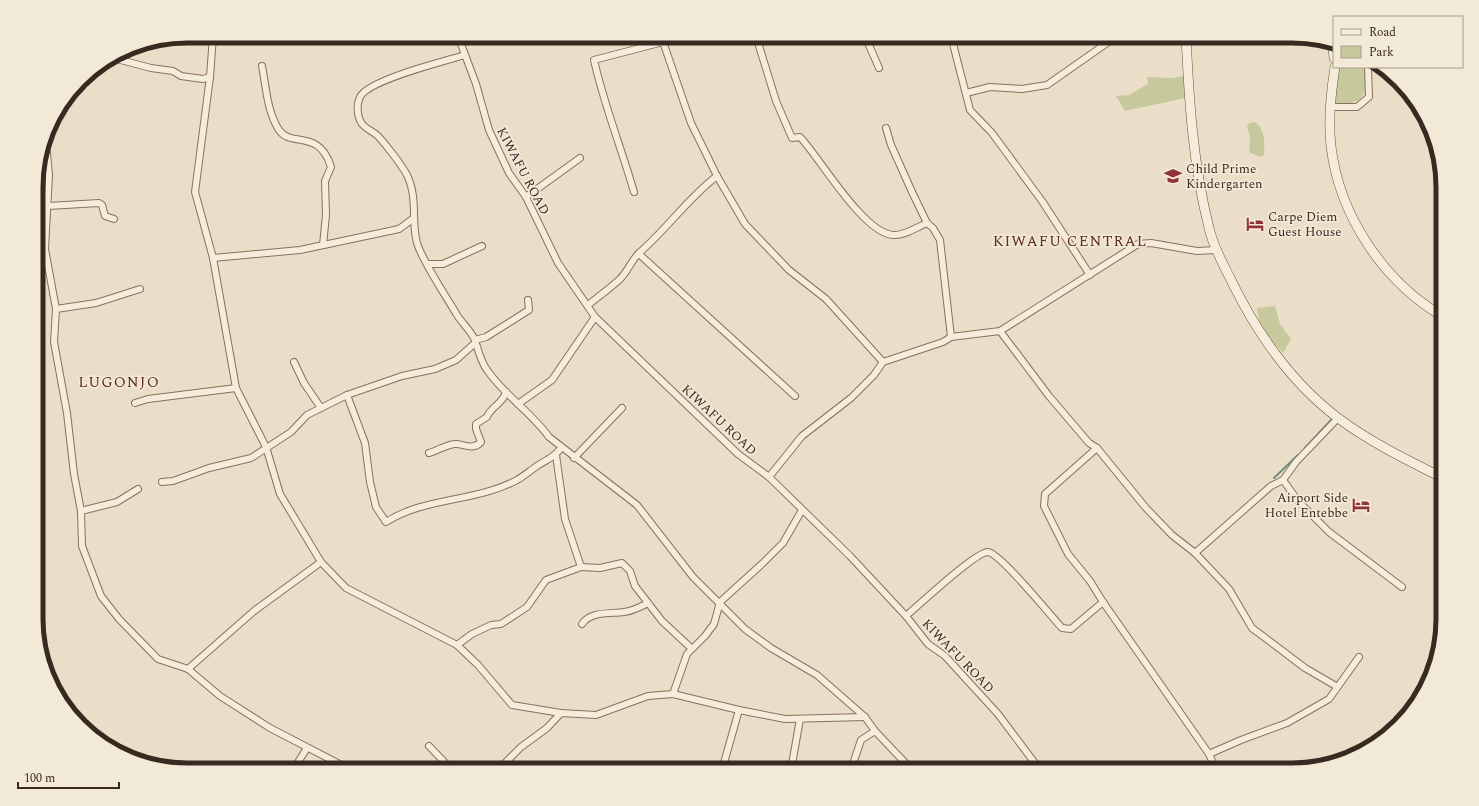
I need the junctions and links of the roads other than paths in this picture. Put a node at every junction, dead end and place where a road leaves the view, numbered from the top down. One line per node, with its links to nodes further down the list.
1 (212, 43): 16 (street)
2 (461, 43): 10 (street, KIWAFU ROAD)
3 (649, 43): 23 (street)
4 (663, 43): 22 (street)
5 (758, 43): 28 (street)
6 (868, 43): 13 (street)
7 (953, 43): 17 (street)
8 (1107, 43): 17 (street)
9 (1186, 43): 31 (street)
10 (465, 55): 24 (street, KIWAFU ROAD); 26 (street)
11 (120, 60): 16 (street)
12 (262, 66): 29 (street)
13 (879, 68)
14 (1335, 68): 18 (street)
15 (1368, 68): 18 (street)
16 (210, 77): 33 (street)
17 (966, 93): 35 (street)
18 (1331, 106): 40 (street)
19 (886, 128): 28 (street)
20 (47, 153): 25 (street)
21 (580, 158): 24 (street)
22 (717, 176): 32 (street); 46 (street)
23 (634, 192)
24 (526, 197): 38 (street, KIWAFU ROAD)
25 (48, 206): 27 (street); 39 (street)
26 (414, 218): 29 (street); 34 (street)
27 (114, 219)
28 (927, 223): 43 (street)
29 (322, 245): 33 (street)
30 (482, 246): 34 (street)
31 (1216, 250): 35 (street); 55 (street)
32 (639, 254): 38 (street); 50 (street)
33 (213, 258): 47 (street)
34 (428, 264): 44 (street)
35 (1090, 275): 42 (street)
36 (140, 289): 39 (street)
37 (528, 300): 44 (street)
38 (588, 305): 41 (street, KIWAFU ROAD)
39 (56, 309): 68 (street)
40 (1436, 313)
41 (595, 317): 52 (street); 63 (street, KIWAFU ROAD)
42 (1000, 331): 43 (street); 58 (street)
43 (951, 337): 46 (street)
44 (475, 342): 48 (street); 49 (street)
45 (294, 362): 53 (street)
46 (883, 362): 63 (street)
47 (236, 388): 51 (street); 56 (street)
48 (506, 392): 52 (street); 59 (street)
49 (347, 395): 53 (street); 60 (street)
50 (795, 396)
51 (135, 403)
52 (518, 404): 57 (street)
53 (321, 408): 56 (street)
54 (622, 408): 61 (street)
55 (1338, 418): 62 (street); 64 (street)
56 (266, 447): 65 (street); 70 (street)
57 (561, 448): 60 (street); 61 (street)
58 (1097, 448): 69 (street); 74 (street)
59 (429, 453)
60 (556, 456): 71 (street)
61 (574, 458): 73 (street)
62 (1436, 474)
63 (768, 477): 67 (street, KIWAFU ROAD)
64 (1283, 480): 69 (street); 72 (street)
65 (162, 482)
66 (138, 489): 68 (street)
67 (802, 510): 73 (street); 76 (street, KIWAFU ROAD)
68 (81, 511): 81 (street)
69 (1195, 553): 82 (street)
70 (321, 562): 78 (street); 81 (street)
71 (581, 567): 75 (street); 78 (street)
72 (1402, 587)
73 (720, 602): 79 (street); 86 (street)
74 (1103, 602): 76 (street); 91 (street)
75 (648, 603): 77 (street); 79 (street)
76 (906, 616): 100 (street, KIWAFU ROAD)
77 (582, 624)
78 (457, 645): 85 (street)
79 (691, 648): 83 (street)
80 (1358, 657): 82 (street)
81 (188, 669): 90 (street)
82 (1336, 686): 91 (street)
83 (673, 694): 84 (street); 85 (street)
84 (739, 710): 87 (street); 96 (street)
85 (561, 713): 95 (street)
86 (865, 717): 87 (street); 88 (street)
87 (800, 719): 97 (street)
88 (875, 731): 98 (street); 99 (street)
89 (429, 746): 94 (street)
90 (307, 748): 92 (street); 93 (street)
91 (1209, 754): 101 (street)
92 (297, 763)
93 (337, 763)
94 (445, 763)
95 (505, 763)
96 (724, 763)
97 (792, 763)
98 (853, 763)
99 (905, 763)
100 (1035, 763)
101 (1213, 763)

